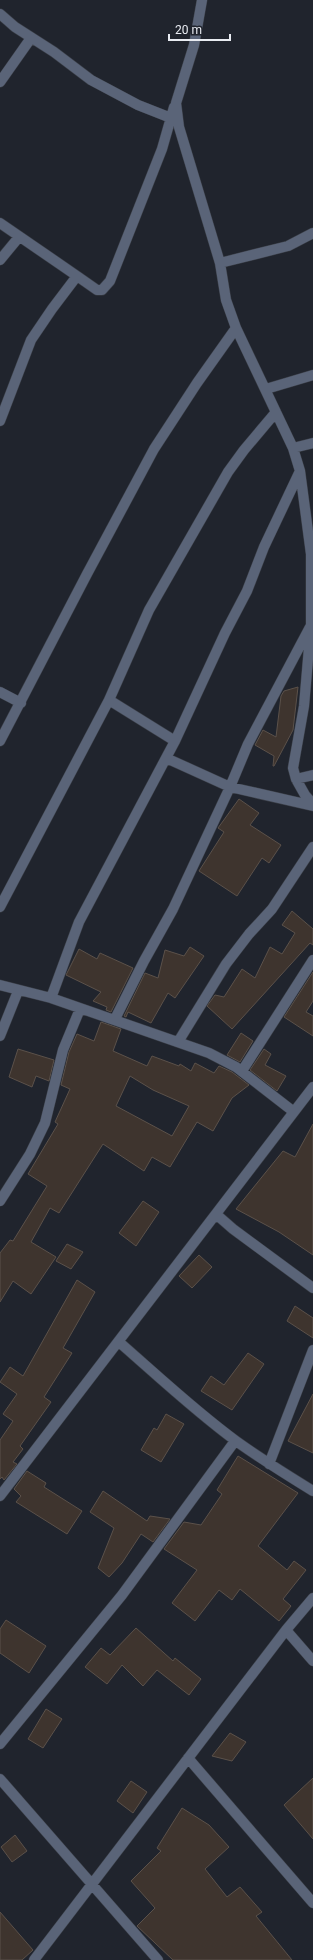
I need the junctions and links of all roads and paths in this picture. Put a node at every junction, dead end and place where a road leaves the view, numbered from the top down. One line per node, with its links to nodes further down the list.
1 (202, 0): 5 (street)
2 (0, 14): 3 (street)
3 (31, 38): 4 (street); 6 (street)
4 (0, 82)
5 (176, 103): 6 (street); 11 (street)
6 (171, 118): 12 (street)
7 (0, 223): 9 (street)
8 (313, 233): 11 (street)
9 (19, 237): 10 (street); 12 (street)
10 (0, 260)
11 (220, 264): 13 (street)
12 (77, 276): 17 (street)
13 (236, 328): 15 (street); 26 (street)
14 (313, 375): 15 (street)
15 (266, 389): 16 (street)
16 (276, 412): 19 (street); 25 (street)
17 (0, 421)
18 (313, 444): 19 (street)
19 (293, 448): 20 (street)
20 (300, 470): 21 (street); 29 (street)
21 (309, 510): 22 (street)
22 (311, 624): 23 (street); 33 (street)
23 (312, 644): 27 (street)
24 (0, 692): 26 (street)
25 (109, 700): 29 (street); 36 (street)
26 (21, 703): 28 (street)
27 (308, 706): 32 (street)
28 (0, 740)
29 (175, 741): 30 (street)
30 (166, 758): 33 (street); 40 (street)
31 (313, 775): 32 (street)
32 (296, 779): 34 (street)
33 (230, 787): 34 (street); 42 (street)
34 (313, 805)
35 (313, 846): 44 (street)
36 (0, 907)
37 (313, 960): 45 (street)
38 (0, 985): 39 (street)
39 (18, 990): 40 (street); 43 (street)
40 (51, 998): 41 (street)
41 (80, 1009): 42 (street); 48 (street)
42 (115, 1019): 44 (street)
43 (0, 1036)
44 (178, 1042): 45 (street)
45 (242, 1071): 47 (street)
46 (313, 1087): 47 (street)
47 (294, 1112): 49 (street)
48 (0, 1201)
49 (217, 1214): 50 (street); 51 (street)
50 (313, 1288)
51 (119, 1342): 53 (street); 56 (street)
52 (313, 1350): 54 (street)
53 (235, 1441): 54 (street); 60 (street)
54 (269, 1464): 55 (street)
55 (313, 1490)
56 (0, 1496)
57 (313, 1598): 58 (street)
58 (286, 1630): 59 (street); 61 (street)
59 (313, 1661)
60 (0, 1744)
61 (188, 1758): 63 (street); 64 (street)
62 (0, 1779): 63 (street)
63 (91, 1884): 65 (street); 66 (street)
64 (313, 1903)
65 (34, 1960)
66 (158, 1960)

